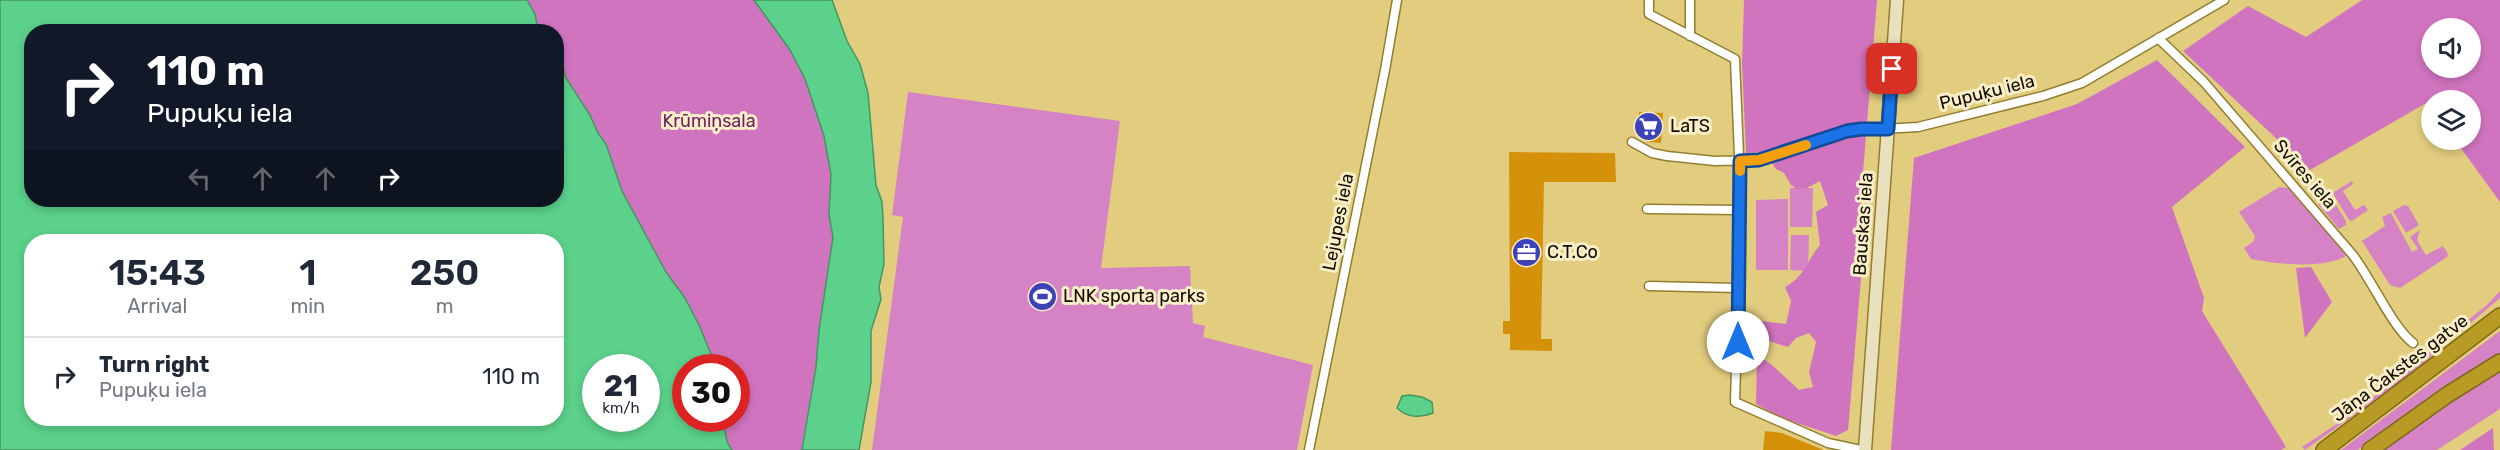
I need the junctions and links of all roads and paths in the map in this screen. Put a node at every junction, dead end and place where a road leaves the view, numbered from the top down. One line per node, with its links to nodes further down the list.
1 (1397, 0): 18 (street, Lejupes iela)
2 (1649, 0): 6 (street)
3 (1690, 0): 6 (street)
4 (1897, 0): 8 (main road, Bauskas iela)
5 (2224, 0): 7 (street, Pupuķu iela)
6 (1690, 36): 10 (street)
7 (2158, 38): 8 (street, Pupuķu iela); 16 (street, Svīres iela)
8 (1888, 129): 10 (street, Pupuķu iela); 19 (main road, Bauskas iela)
9 (1632, 142): 10 (street, Pupuķu iela)
10 (1740, 161): 12 (street)
11 (1647, 208): 12 (street)
12 (1740, 210): 14 (street)
13 (1649, 286): 14 (street)
14 (1738, 288): 19 (street)
15 (2500, 316): 20 (highway, Jāņa Čakstes gatve)
16 (2413, 343)
17 (2500, 362): 21 (highway)
18 (1309, 450)
19 (1863, 450)
20 (2324, 450)
21 (2370, 450)

